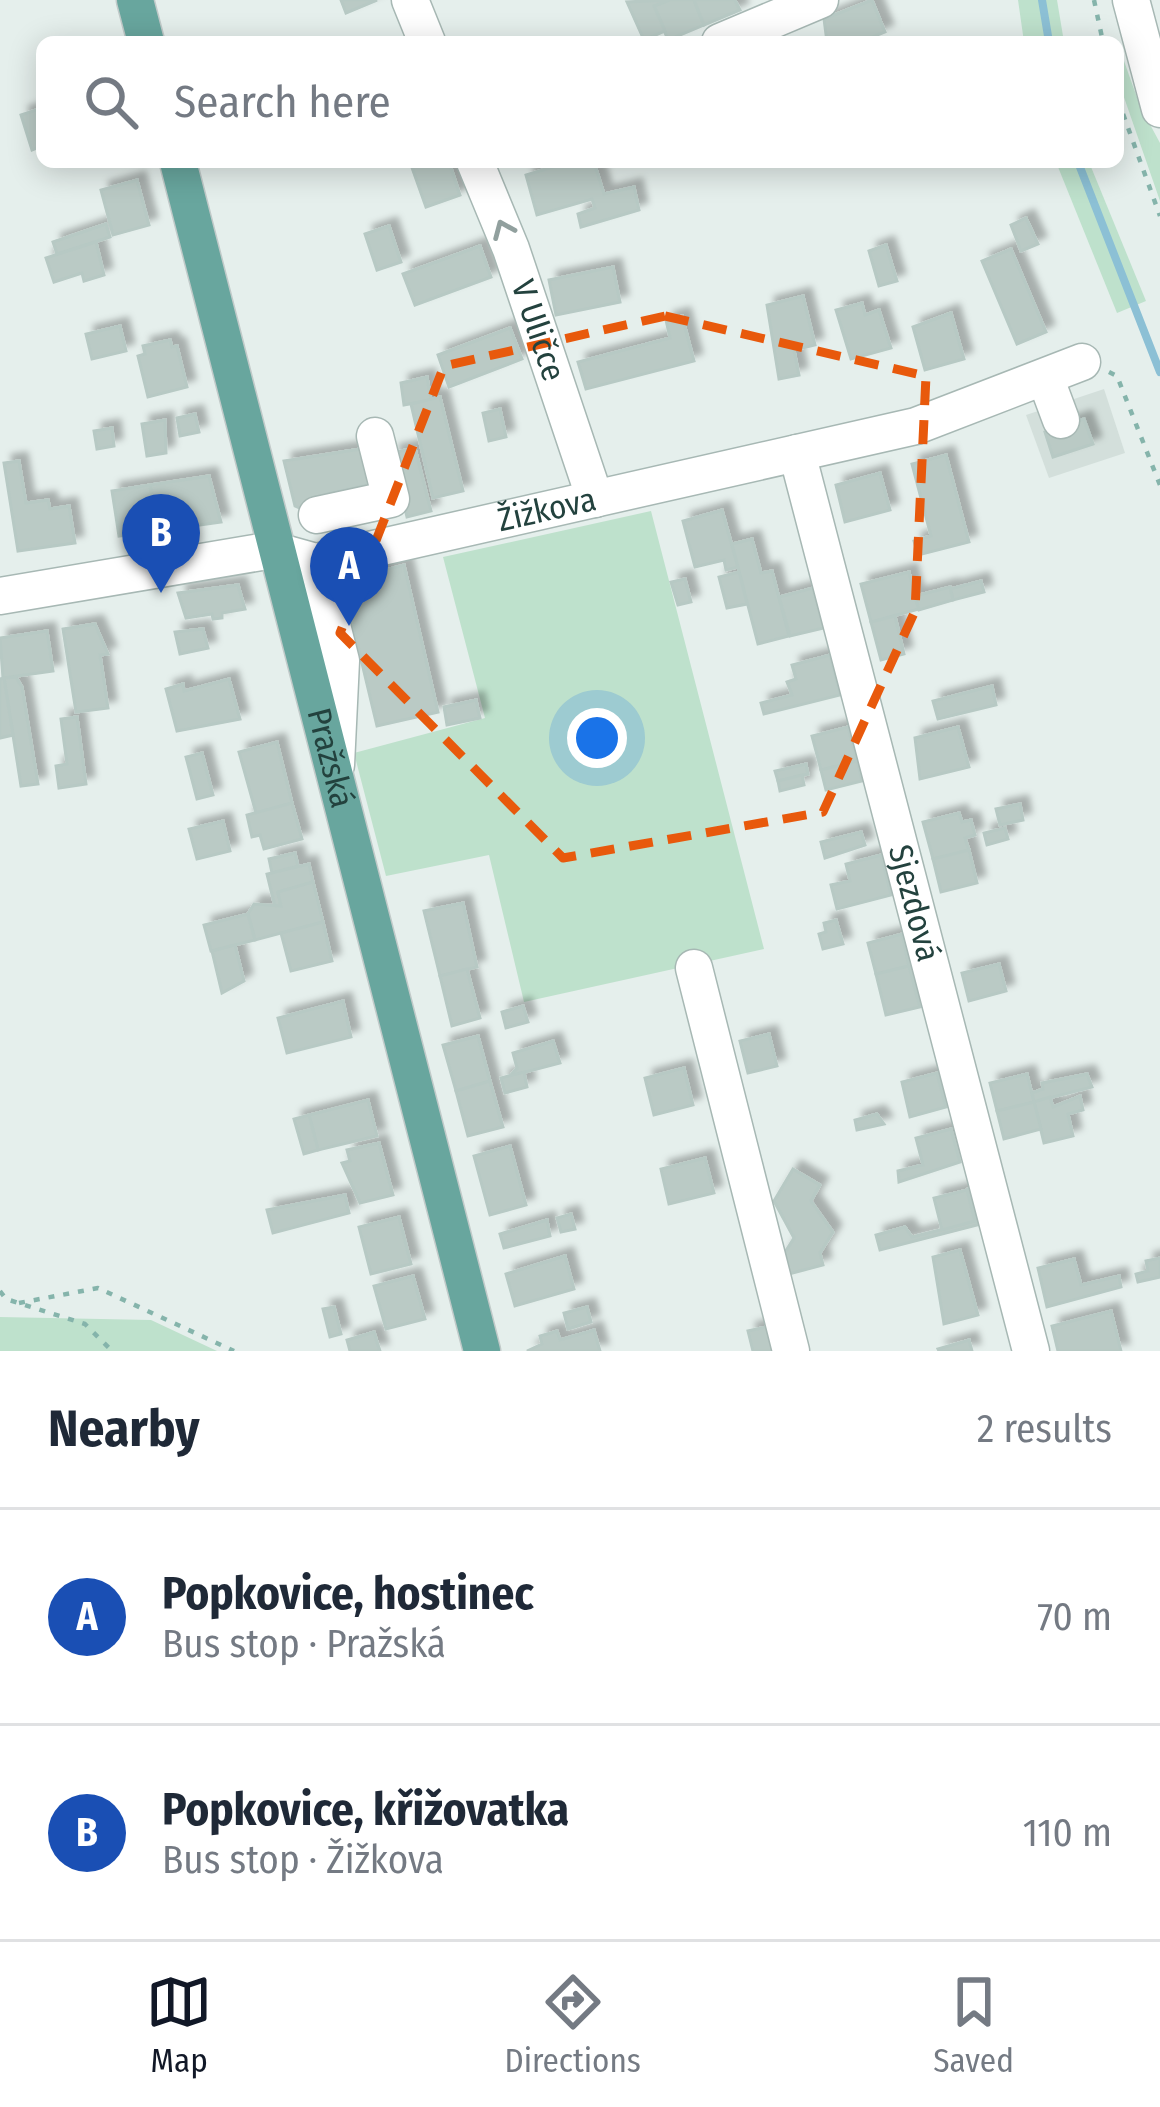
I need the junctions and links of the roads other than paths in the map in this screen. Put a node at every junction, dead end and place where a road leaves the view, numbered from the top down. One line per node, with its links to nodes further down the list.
1 (135, 0): 5 (main road)
2 (410, 0): 6 (street)
3 (820, 0): 7 (street)
4 (1131, 0): 8 (street)
5 (144, 36)
6 (425, 36)
7 (734, 36)
8 (1160, 109)
9 (179, 168): 20 (main road, Pražská)
10 (478, 168): 16 (street, V Uličce, one-way to 10)
11 (1082, 362): 12 (street, Žižkova)
12 (1045, 377): 13 (street); 15 (street, Žižkova)
13 (1061, 420)
14 (375, 436): 17 (street)
15 (797, 453): 16 (street, Žižkova); 27 (street, Sjezdová)
16 (595, 499): 19 (street, Žižkova)
17 (378, 502): 18 (street); 19 (street)
18 (317, 515)
19 (389, 545): 21 (street, Žižkova)
20 (273, 550): 21 (street, Žižkova); 22 (street, Žižkova); 23 (main road, Pražská)
21 (316, 562): 23 (street)
22 (0, 596)
23 (335, 787): 25 (main road, Pražská)
24 (694, 968): 26 (street)
25 (482, 1351)
26 (791, 1351)
27 (1031, 1351)

